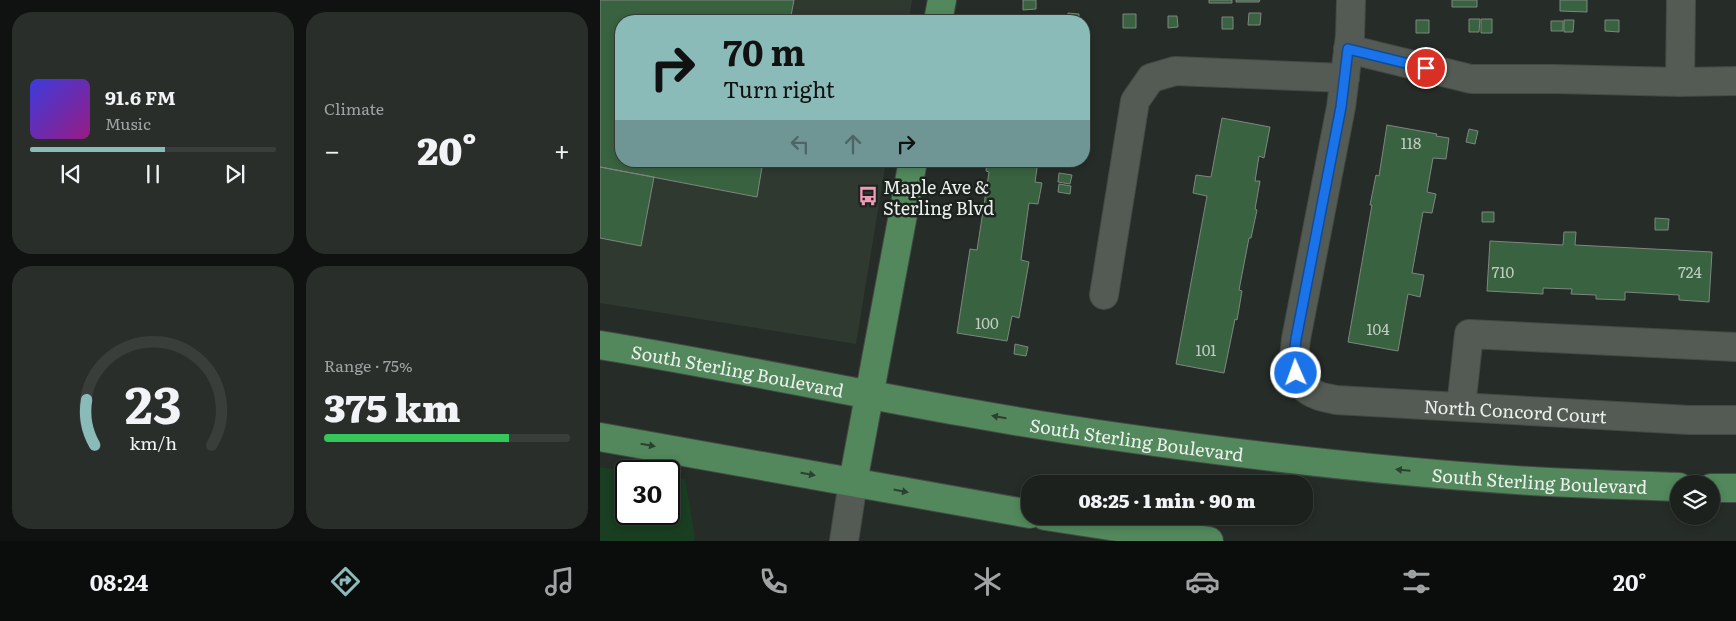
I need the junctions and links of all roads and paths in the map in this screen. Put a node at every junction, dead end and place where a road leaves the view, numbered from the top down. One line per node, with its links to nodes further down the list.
1 (942, 0): 4 (main road)
2 (1351, 0): 5 (street)
3 (1681, 0): 7 (street)
4 (939, 15)
5 (1348, 49): 6 (street); 7 (street)
6 (1345, 78): 10 (street); 14 (street, North Concord Court)
7 (1680, 82): 8 (street)
8 (1736, 82)
9 (912, 167): 13 (main road)
10 (1104, 295)
11 (600, 345): 13 (main road, South Sterling Boulevard)
12 (1736, 347): 14 (street)
13 (870, 395): 17 (main road); 18 (main road, South Sterling Boulevard, one-way to 13)
14 (1461, 407): 15 (street, North Concord Court)
15 (1736, 420)
16 (600, 438): 17 (main road, one-way to 17)
17 (853, 482): 21 (main road, one-way to 21); 23 (street)
18 (1670, 487)
19 (1720, 488): 20 (main road)
20 (1736, 488)
21 (1021, 512)
22 (1104, 525): 24 (main road)
23 (844, 541)
24 (1209, 541)

